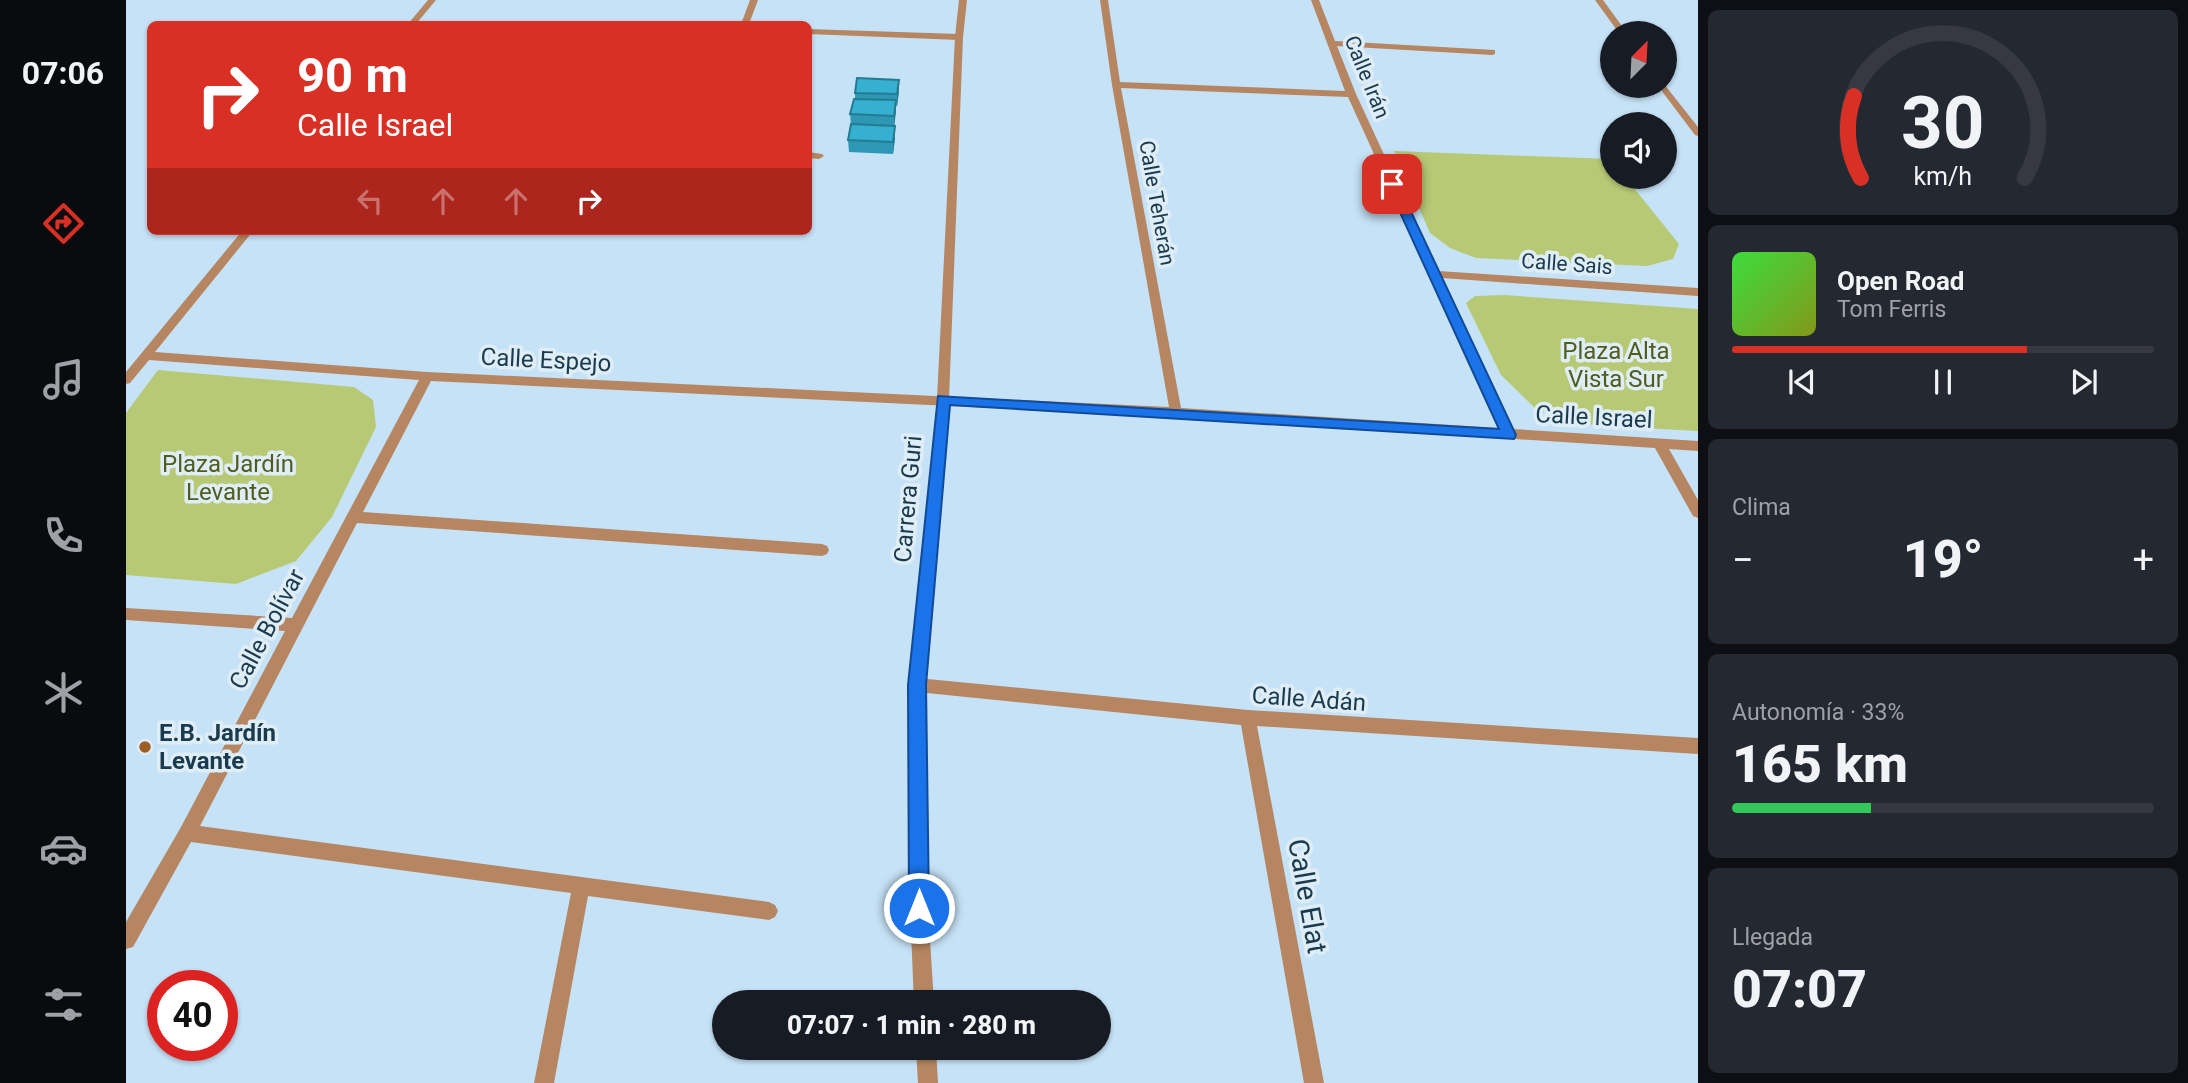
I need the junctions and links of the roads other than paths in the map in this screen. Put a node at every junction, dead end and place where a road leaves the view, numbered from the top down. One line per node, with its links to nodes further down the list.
1 (432, 0): 7 (street)
2 (754, 0): 8 (street)
3 (963, 0): 11 (street, Carrera Guri)
4 (1104, 0): 14 (street, Calle Teherán)
5 (1315, 0): 12 (street, Calle Irán)
6 (1599, 0): 9 (street)
7 (414, 21)
8 (746, 21)
9 (1614, 21)
10 (812, 31): 11 (street)
11 (959, 37): 24 (street, Carrera Guri)
12 (1332, 43): 13 (street); 15 (street, Calle Irán)
13 (1492, 52)
14 (1116, 85): 15 (street); 25 (street, Calle Teherán)
15 (1351, 94): 19 (street, Calle Irán)
16 (1671, 98): 17 (street)
17 (1698, 134)
18 (245, 235): 21 (street)
19 (1434, 274): 20 (street, Calle Sais); 26 (street, Calle Irán)
20 (1698, 292)
21 (147, 356): 22 (street, Calle Espejo); 23 (street)
22 (427, 376): 24 (street, Calle Espejo); 30 (street, Calle Bolívar)
23 (126, 380)
24 (943, 399): 25 (street, Calle Israel); 34 (street, Carrera Guri)
25 (1176, 412): 26 (street, Calle Israel)
26 (1509, 435): 27 (street, Calle Israel)
27 (1659, 443): 28 (street, Calle Israel); 29 (street)
28 (1698, 446)
29 (1698, 512)
30 (352, 517): 31 (street); 33 (street, Calle Bolívar)
31 (822, 550)
32 (126, 614): 33 (street)
33 (295, 625): 37 (street, Calle Bolívar)
34 (917, 685): 35 (street, Calle Adán); 41 (street, Carrera Guri)
35 (1248, 718): 36 (street, Calle Adán); 45 (street, Calle Elat)
36 (1698, 746)
37 (187, 833): 38 (street); 40 (street, Calle Bolívar)
38 (581, 887): 39 (street); 43 (street)
39 (769, 911)
40 (126, 940)
41 (923, 990)
42 (927, 1060): 44 (street)
43 (544, 1083)
44 (928, 1083)
45 (1314, 1083)

